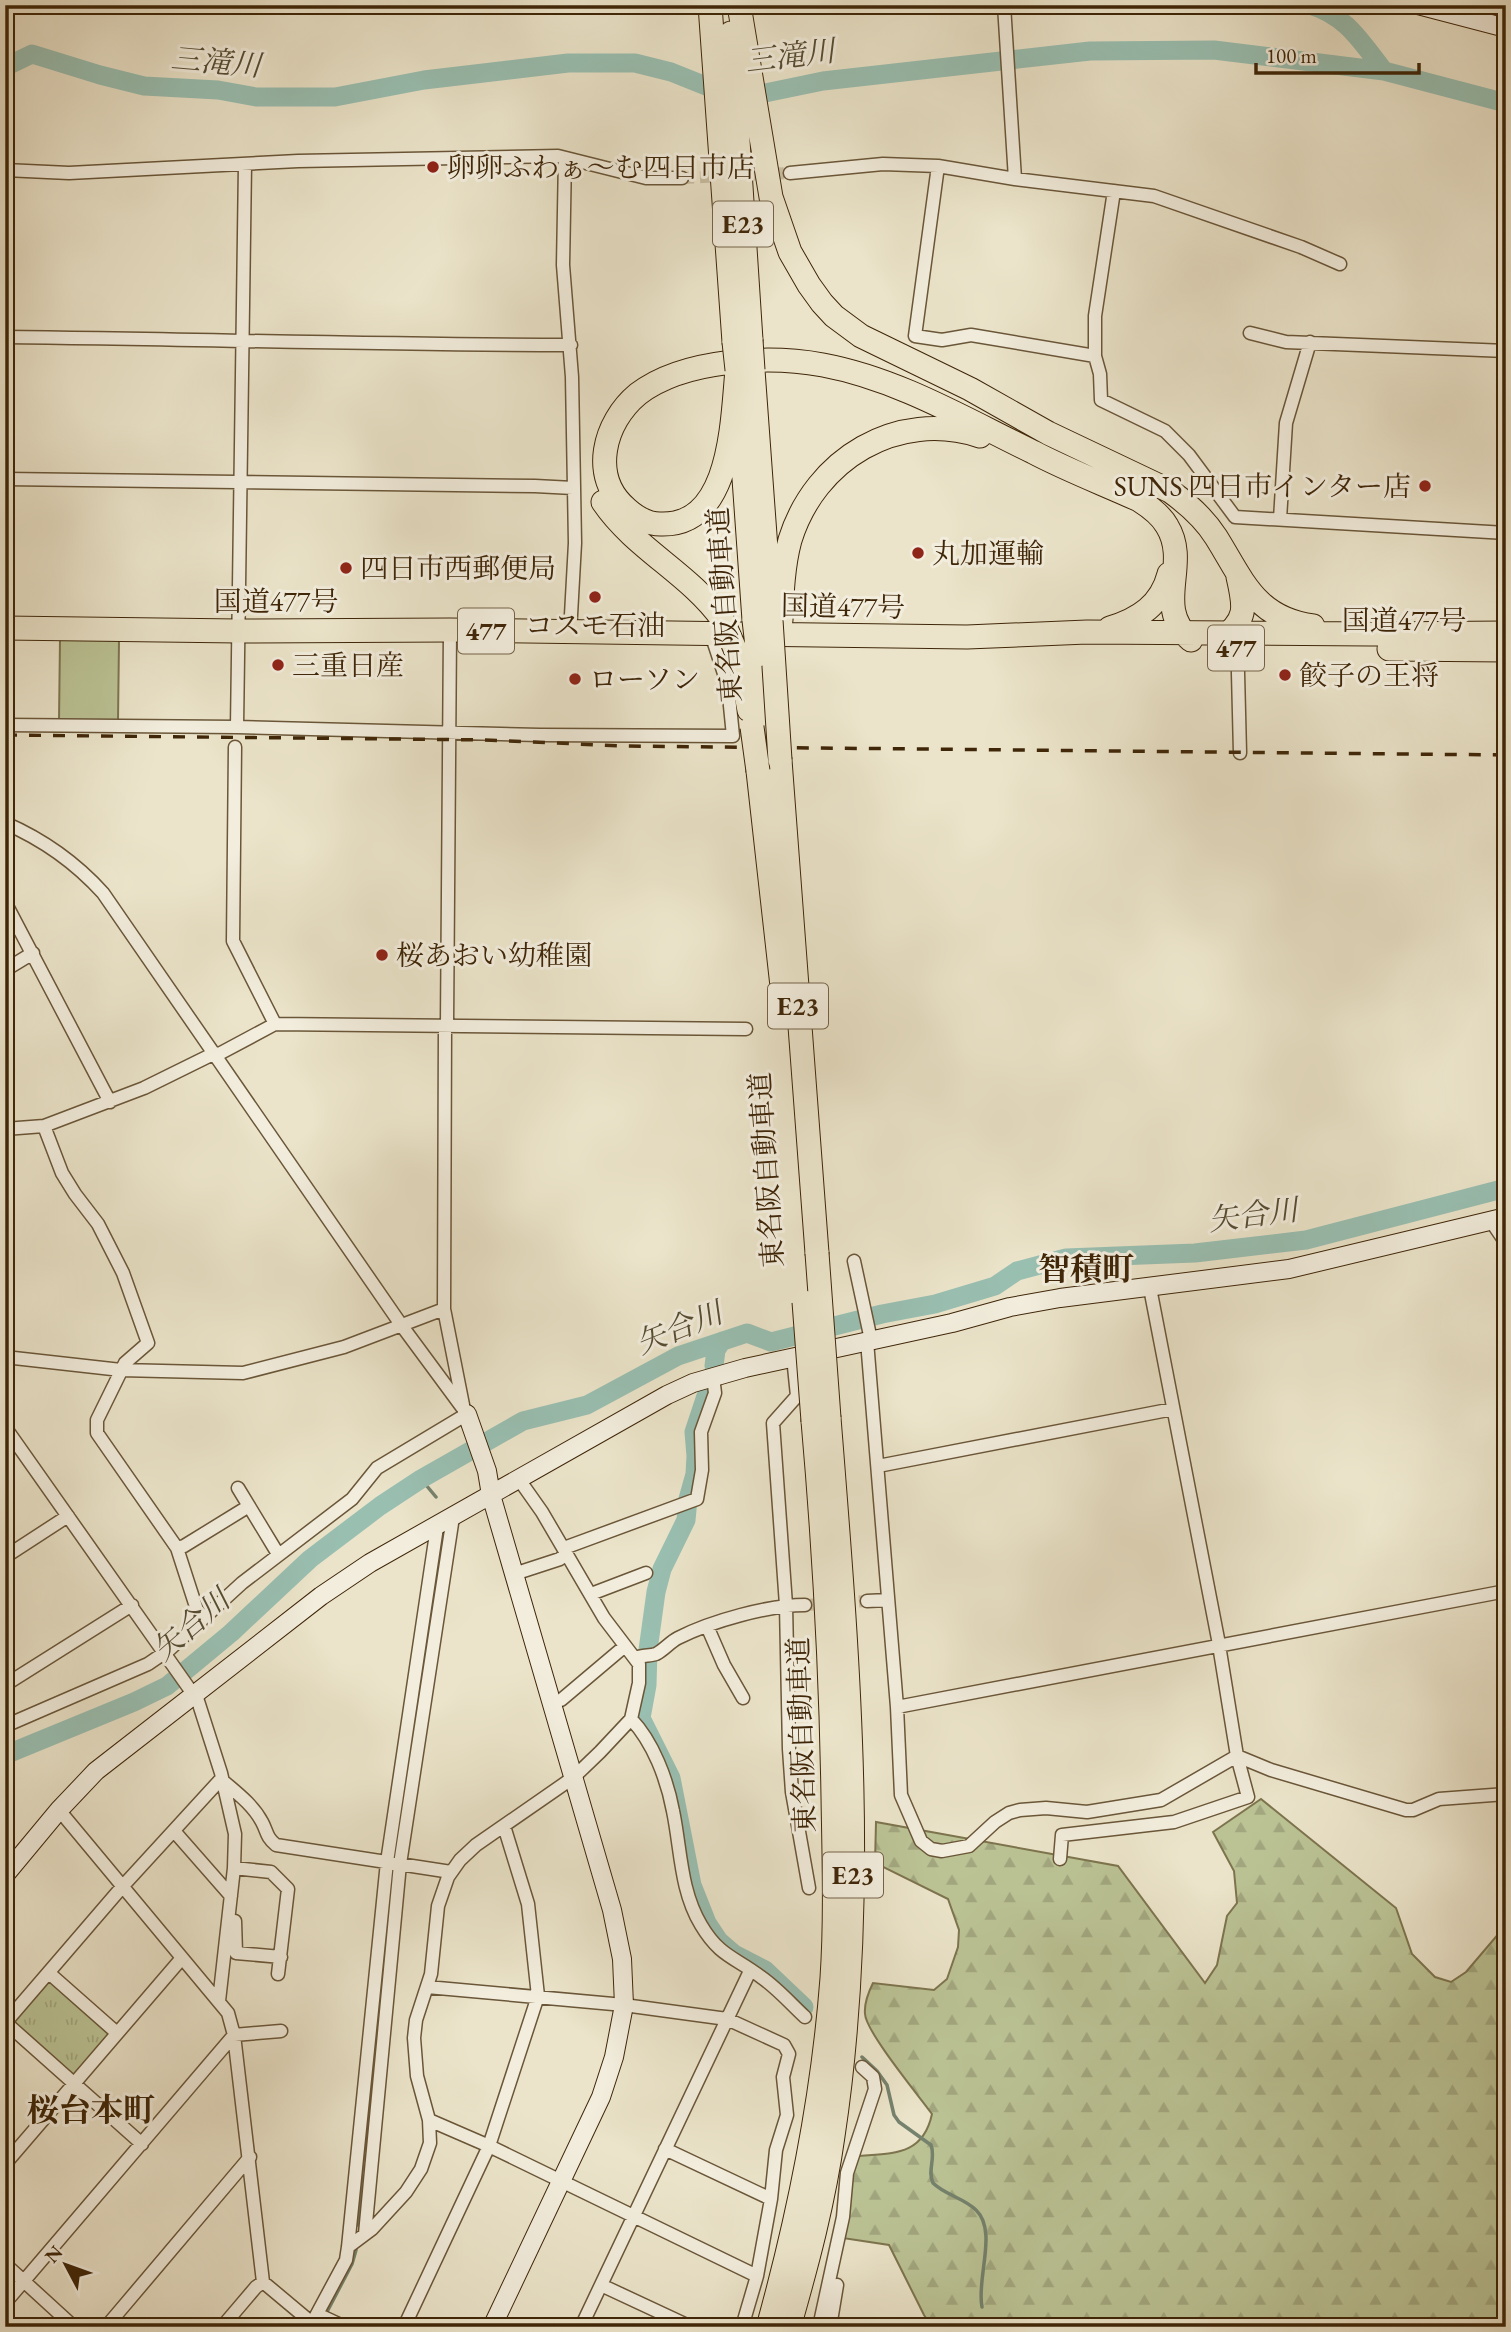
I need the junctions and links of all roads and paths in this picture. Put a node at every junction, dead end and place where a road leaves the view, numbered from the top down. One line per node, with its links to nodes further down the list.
1 (1004, 5): 12 (street)
2 (1418, 5): 4 (street)
3 (727, 10): 5 (highway, 東名阪自動車道); 5 (highway)
4 (1506, 28)
5 (736, 109): 22 (highway, 東名阪自動車道 / E23, bridge); 23 (highway)
6 (565, 158): 7 (street); 11 (street); 19 (street)
7 (245, 164): 9 (street); 17 (street)
8 (938, 166): 10 (street); 12 (street); 21 (street)
9 (5, 170)
10 (790, 173)
11 (682, 178)
12 (1015, 179): 13 (street)
13 (1114, 191): 14 (street); 21 (street)
14 (1340, 264)
15 (1250, 333): 18 (street)
16 (5, 337): 17 (street)
17 (241, 340): 19 (street); 26 (street)
18 (1310, 342): 20 (street); 28 (street)
19 (571, 345): 27 (street)
20 (1506, 351)
21 (1095, 356): 28 (street)
22 (745, 370): 24 (highway); 32 (highway, 東名阪自動車道)
23 (1048, 433): 31 (highway); 33 (highway)
24 (1036, 454): 30 (highway); 32 (highway)
25 (5, 479): 26 (street)
26 (240, 481): 27 (street); 36 (street)
27 (573, 488): 39 (street)
28 (1280, 519): 29 (street)
29 (1506, 533)
30 (1172, 536): 37 (highway); 38 (highway)
31 (1238, 577): 41 (highway); 43 (highway)
32 (769, 620): 46 (highway, 東名阪自動車道, bridge); 48 (highway, 東名阪自動車道, bridge)
33 (716, 627): 39 (highway, 国道477号 / 477); 42 (highway, 国道477号 / 477); 46 (highway, bridge); 50 (street)
34 (5, 628): 36 (highway, 国道477号 / 477)
35 (450, 630): 36 (highway, 国道477号 / 477); 39 (highway, 国道477号 / 477); 50 (street)
36 (238, 631): 49 (street)
37 (1087, 632): 38 (highway, 国道477号 / 477); 42 (highway, 国道477号 / 477)
38 (1182, 632): 43 (highway, 国道477号 / 477); 44 (highway)
39 (570, 633)
40 (1506, 633): 41 (highway, 国道477号 / 477)
41 (1371, 635): 43 (highway, 国道477号 / 477)
42 (967, 637): 44 (highway, 国道477号 / 477)
43 (1235, 638): 44 (highway); 45 (highway, 国道477号 / 477); 52 (street)
44 (1204, 648)
45 (1506, 650)
46 (748, 657): 48 (highway, 東名阪自動車道)
47 (5, 725): 49 (street)
48 (765, 726): 53 (highway, 東名阪自動車道, bridge)
49 (237, 727): 50 (street)
50 (451, 731): 59 (street)
51 (235, 747): 58 (street)
52 (1240, 753)
53 (768, 768): 67 (highway, 東名阪自動車道 / E23); 67 (highway, 東名阪自動車道 / E23)
54 (5, 823): 61 (street)
55 (5, 902): 56 (street)
56 (33, 953): 57 (street); 62 (street)
57 (5, 970)
58 (275, 1024): 59 (street); 61 (street)
59 (446, 1025): 60 (street); 70 (street)
60 (746, 1029)
61 (216, 1054): 62 (street); 71 (street)
62 (110, 1101): 63 (street)
63 (44, 1125): 64 (street); 75 (street)
64 (5, 1129)
65 (1498, 1219): 66 (street); 69 (street)
66 (1506, 1243)
67 (809, 1255): 79 (highway, 東名阪自動車道 / E23, bridge)
68 (854, 1261): 72 (street)
69 (1150, 1288): 72 (street); 77 (street)
70 (444, 1309): 71 (street); 78 (street)
71 (402, 1326): 75 (street); 78 (street)
72 (869, 1338): 74 (street); 81 (street)
73 (5, 1357): 75 (street)
74 (793, 1357): 76 (street); 99 (street)
75 (121, 1370): 88 (street)
76 (713, 1377): 82 (street); 89 (street)
77 (1173, 1409): 81 (street); 104 (street)
78 (465, 1411): 84 (street); 90 (street)
79 (821, 1420): 177 (highway, 東名阪自動車道 / E23); 178 (highway, 東名阪自動車道 / E23)
80 (5, 1427): 86 (street)
81 (878, 1466): 96 (street)
82 (518, 1478): 84 (street); 89 (street)
83 (238, 1488): 85 (street)
84 (491, 1494): 87 (street); 93 (street)
85 (249, 1506): 88 (street); 90 (street)
86 (68, 1516): 91 (street); 98 (street)
87 (445, 1522): 108 (street); 124 (street); 124 (street)
88 (177, 1548): 101 (street)
89 (565, 1550): 93 (street); 95 (street)
90 (278, 1554): 101 (street)
91 (5, 1557)
92 (646, 1573): 95 (street)
93 (514, 1574): 115 (street)
94 (1506, 1591): 104 (street)
95 (591, 1594): 103 (street)
96 (888, 1600): 97 (street); 111 (street)
97 (867, 1601)
98 (132, 1605): 105 (street); 107 (street)
99 (786, 1605): 100 (street); 102 (street); 129 (street)
100 (805, 1605)
101 (202, 1620): 105 (street)
102 (707, 1626): 106 (street); 109 (street)
103 (625, 1646): 106 (street); 110 (street)
104 (1218, 1646): 111 (street); 114 (street)
105 (166, 1654): 108 (street); 113 (street)
106 (644, 1656): 112 (street)
107 (5, 1685)
108 (191, 1691): 116 (street); 119 (street)
109 (743, 1698)
110 (561, 1700)
111 (897, 1707): 118 (street)
112 (631, 1718): 115 (street); 134 (street)
113 (5, 1726)
114 (1237, 1756): 117 (street); 118 (street); 121 (street)
115 (574, 1777): 120 (street); 140 (street)
116 (221, 1779): 122 (street); 124 (street); 125 (street)
117 (1506, 1794)
118 (1111, 1808): 121 (street)
119 (59, 1810): 127 (street); 128 (street)
120 (504, 1826): 126 (street); 138 (street)
121 (1115, 1829): 123 (street)
122 (174, 1831): 128 (street); 130 (street)
123 (1060, 1859)
124 (394, 1863): 126 (street); 158 (street); 159 (street)
125 (234, 1868): 130 (street); 132 (street)
126 (451, 1872): 137 (street)
127 (5, 1875)
128 (122, 1887): 133 (street); 135 (street)
129 (809, 1888)
130 (231, 1896): 131 (street)
131 (229, 1912): 132 (street); 139 (street)
132 (281, 1957): 136 (street)
133 (182, 1958): 139 (street); 145 (street)
134 (750, 1970): 141 (street); 142 (street)
135 (49, 1973): 143 (street); 145 (street)
136 (278, 1974)
137 (427, 1987): 138 (street); 149 (street)
138 (538, 1996): 140 (street); 151 (street)
139 (219, 2001): 146 (street)
140 (624, 2006): 142 (street); 155 (street)
141 (805, 2017)
142 (727, 2020): 152 (street); 156 (street)
143 (5, 2023): 148 (street)
144 (281, 2031): 146 (street)
145 (117, 2033): 148 (street)
146 (234, 2035): 150 (street); 153 (street)
147 (862, 2067): 161 (street)
148 (74, 2084): 150 (street); 154 (street)
149 (429, 2120): 151 (street); 158 (street)
150 (142, 2144): 163 (street)
151 (489, 2146): 155 (street); 172 (street)
152 (665, 2149): 156 (street); 157 (street)
153 (250, 2157): 164 (street); 170 (street)
154 (5, 2164)
155 (561, 2182): 157 (street); 173 (street)
156 (771, 2199): 162 (street)
157 (634, 2217): 162 (street); 165 (street)
158 (365, 2234): 159 (street)
159 (348, 2247): 167 (street)
160 (5, 2264): 163 (street)
161 (832, 2272): 179 (street); 180 (street)
162 (757, 2276): 176 (street)
163 (24, 2281): 166 (street); 169 (street)
164 (263, 2282): 167 (street); 171 (street)
165 (601, 2285): 174 (street); 175 (street)
166 (5, 2303)
167 (314, 2320): 168 (street)
168 (338, 2324)
169 (74, 2327)
170 (106, 2327)
171 (222, 2327)
172 (404, 2327)
173 (492, 2327)
174 (581, 2327)
175 (691, 2327)
176 (742, 2327)
177 (768, 2327)
178 (789, 2327)
179 (819, 2327)
180 (830, 2327)

